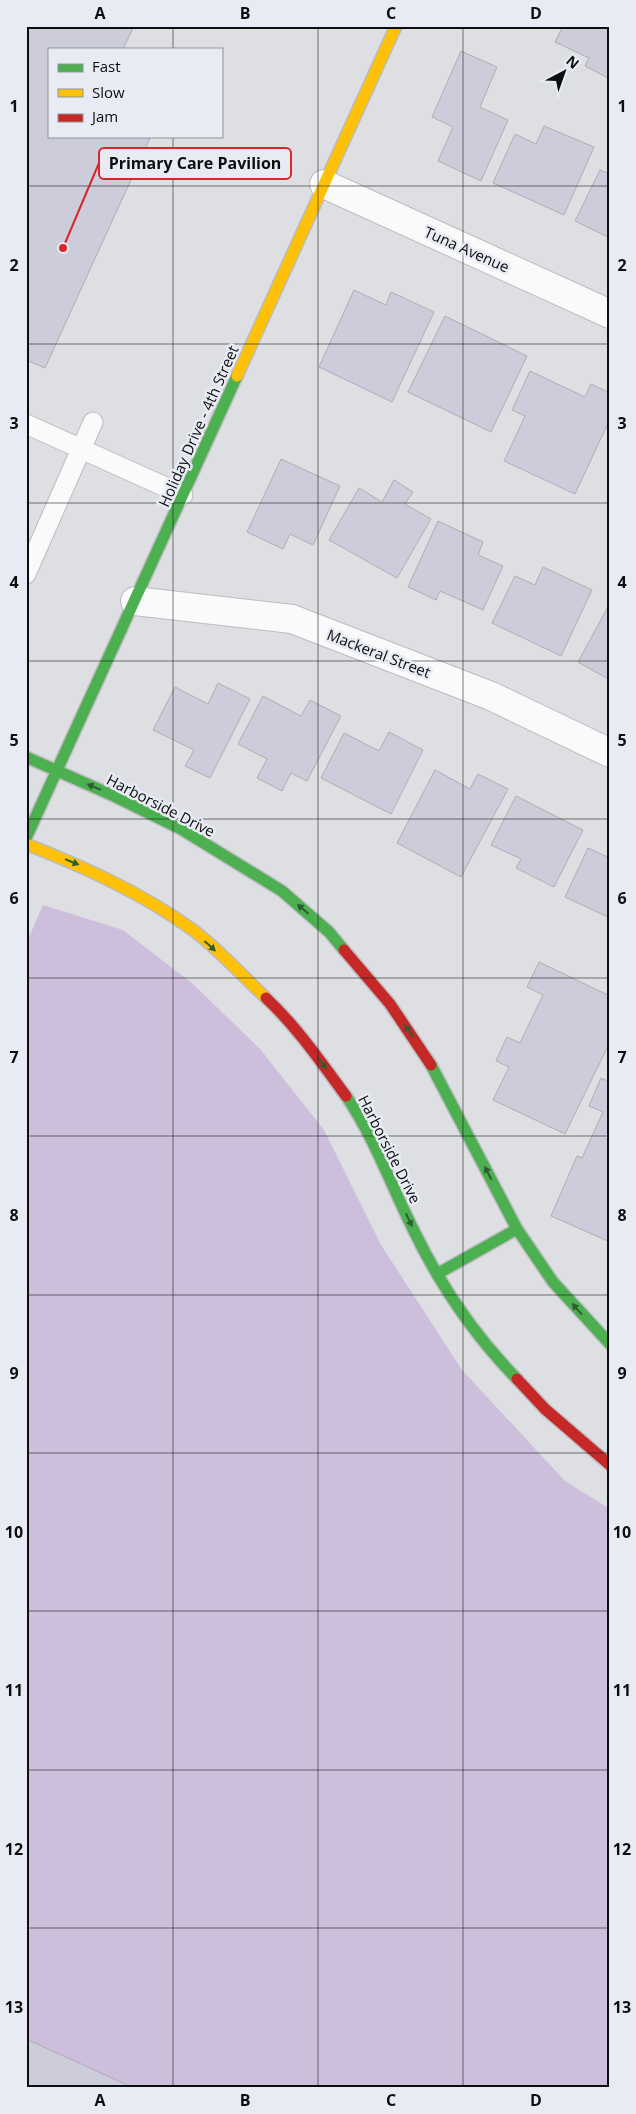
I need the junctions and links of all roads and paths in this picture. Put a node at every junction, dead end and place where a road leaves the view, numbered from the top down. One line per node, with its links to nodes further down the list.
1 (396, 26): 2 (main road, Holiday Drive - 4th Street)
2 (324, 184): 3 (street, Tuna Avenue); 7 (main road, Holiday Drive - 4th Street)
3 (610, 314)
4 (93, 422): 6 (lane)
5 (26, 424): 6 (lane)
6 (82, 449): 7 (lane); 8 (lane)
7 (183, 495): 9 (main road, Holiday Drive - 4th Street)
8 (26, 574)
9 (135, 601): 10 (street, Mackeral Street); 12 (main road, Holiday Drive - 4th Street)
10 (610, 753)
11 (26, 757): 12 (main road, Harborside Drive)
12 (57, 772): 13 (main road, Holiday Drive - 4th Street); 15 (main road, Harborside Drive, one-way to 12)
13 (26, 838)
14 (26, 844): 16 (main road, Harborside Drive, one-way to 16)
15 (517, 1228): 16 (main road); 17 (main road, Harborside Drive, one-way to 15)
16 (437, 1274): 18 (main road, Harborside Drive)
17 (610, 1344)
18 (610, 1465)

